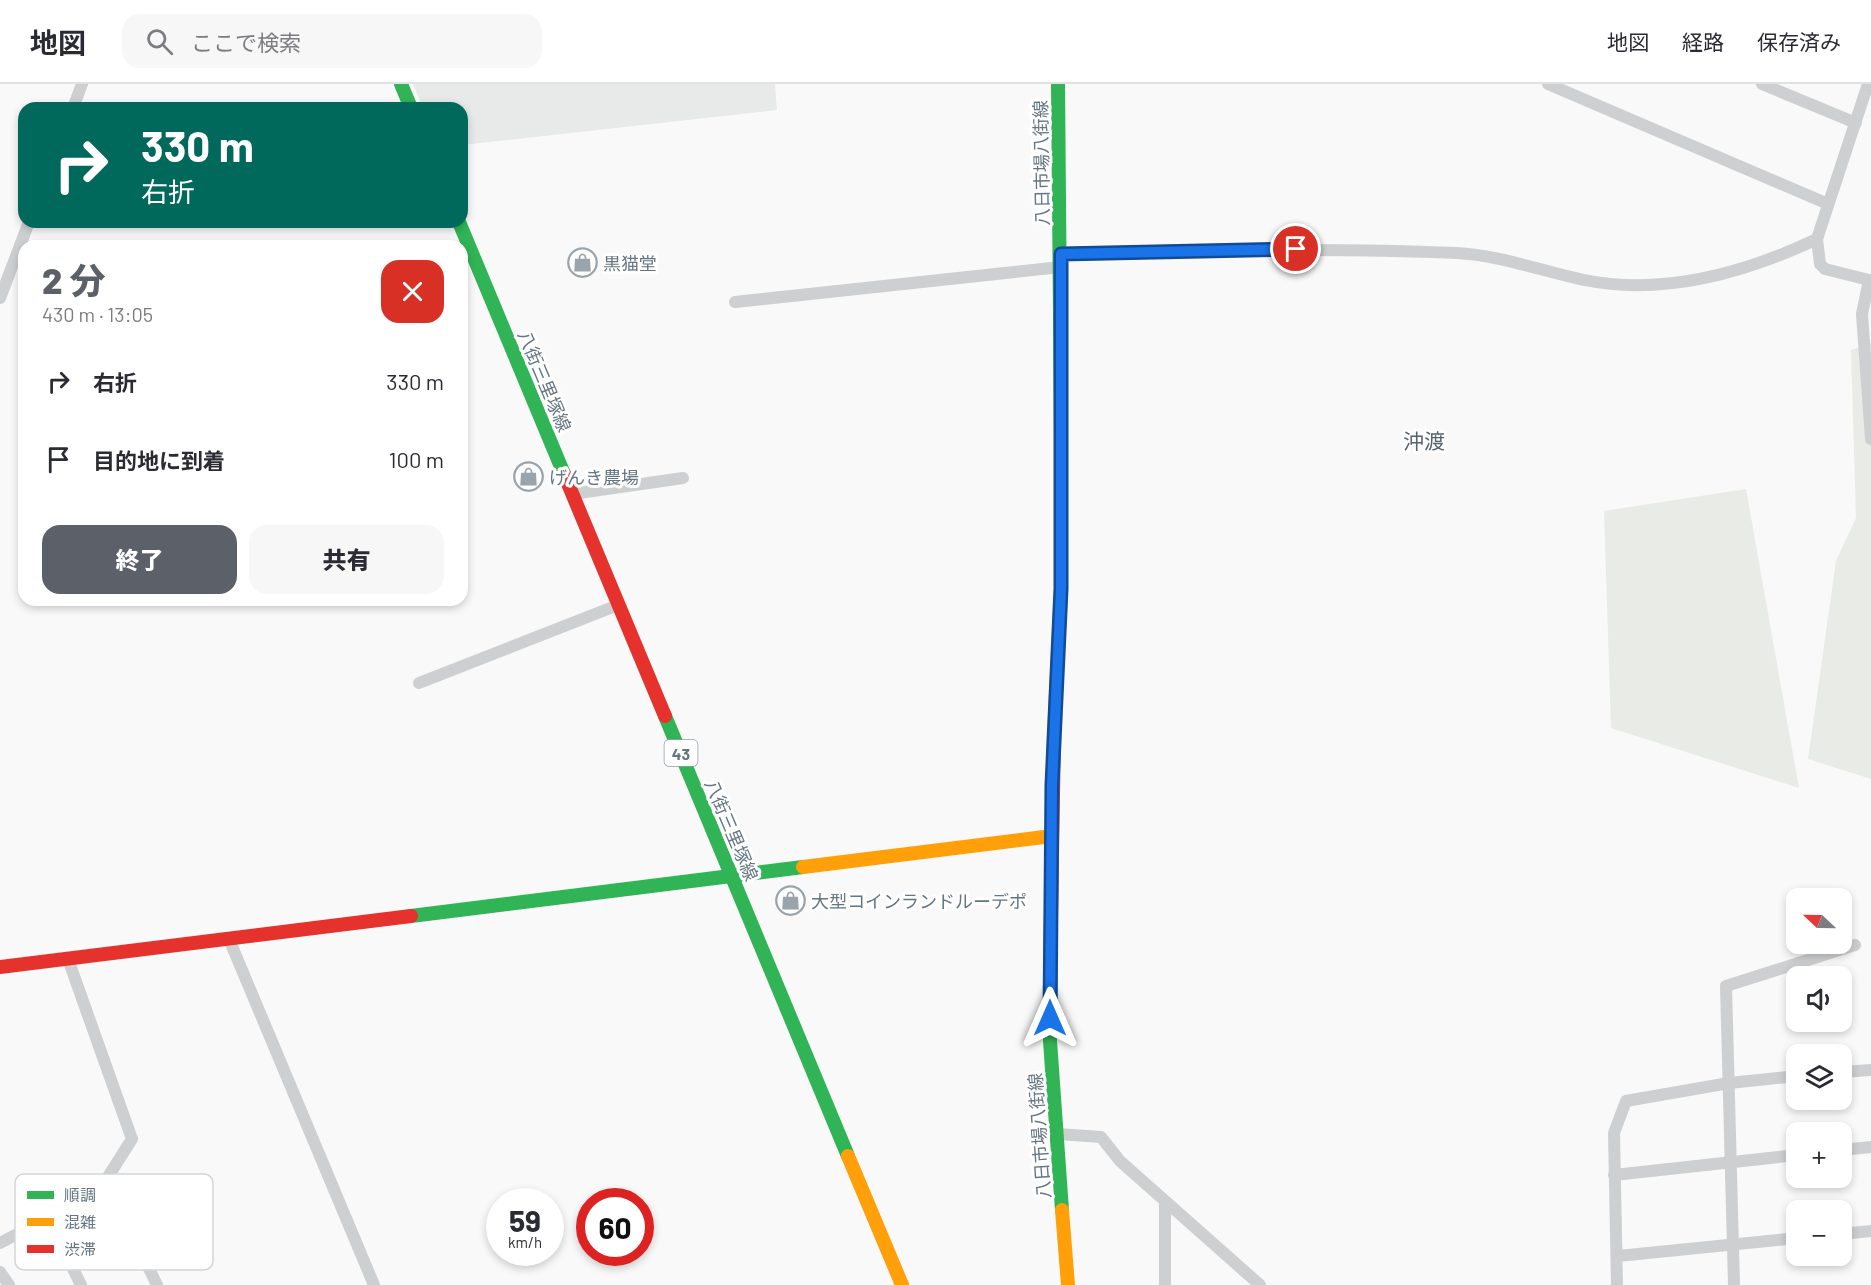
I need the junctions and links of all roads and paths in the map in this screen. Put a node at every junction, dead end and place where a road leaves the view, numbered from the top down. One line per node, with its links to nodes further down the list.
1 (82, 84): 7 (street)
2 (401, 84): 8 (main road)
3 (1058, 84): 14 (main road, 八日市場八街線)
4 (1548, 84): 10 (street)
5 (1762, 84): 9 (street)
6 (1868, 84): 9 (street)
7 (75, 102)
8 (408, 102)
9 (1856, 123): 10 (street)
10 (1828, 204): 11 (street)
11 (1817, 239): 14 (street); 17 (street)
12 (468, 244): 19 (main road, 八街三里塚線 / 43)
13 (18, 250): 15 (street)
14 (1061, 260): 16 (street); 22 (main road, 八日市場八街線)
15 (1, 292)
16 (735, 302)
17 (1871, 439)
18 (682, 478): 19 (street)
19 (572, 494): 20 (main road, 八街三里塚線 / 43)
20 (618, 605): 21 (street); 23 (main road, 八街三里塚線 / 43)
21 (419, 683)
22 (1052, 836): 23 (main road); 32 (main road, 八日市場八街線)
23 (732, 877): 24 (main road); 55 (main road, 八街三里塚線 / 43)
24 (229, 939): 26 (main road); 54 (street)
25 (1856, 945): 31 (street)
26 (68, 959): 27 (main road); 37 (street)
27 (0, 967)
28 (1871, 1070): 29 (street)
29 (1852, 1071)
30 (1786, 1077): 31 (street)
31 (1729, 1083): 36 (street); 38 (street)
32 (1058, 1134): 39 (street); 50 (main road, 八日市場八街線)
33 (1871, 1147): 34 (street)
34 (1852, 1149)
35 (1786, 1156): 36 (street)
36 (1730, 1163): 38 (street); 45 (street)
37 (110, 1174)
38 (1614, 1175): 46 (street)
39 (1165, 1202): 56 (street); 57 (street)
40 (1871, 1231): 41 (street)
41 (1852, 1233)
42 (15, 1234): 44 (street)
43 (1786, 1239): 45 (street)
44 (0, 1242)
45 (1734, 1245): 46 (street); 59 (street)
46 (1618, 1256): 58 (street)
47 (74, 1270): 52 (street)
48 (150, 1270): 53 (street)
49 (0, 1272): 51 (street)
50 (1064, 1284)
51 (9, 1285)
52 (81, 1285)
53 (157, 1285)
54 (374, 1285)
55 (902, 1285)
56 (1165, 1285)
57 (1260, 1285)
58 (1617, 1285)
59 (1734, 1285)

